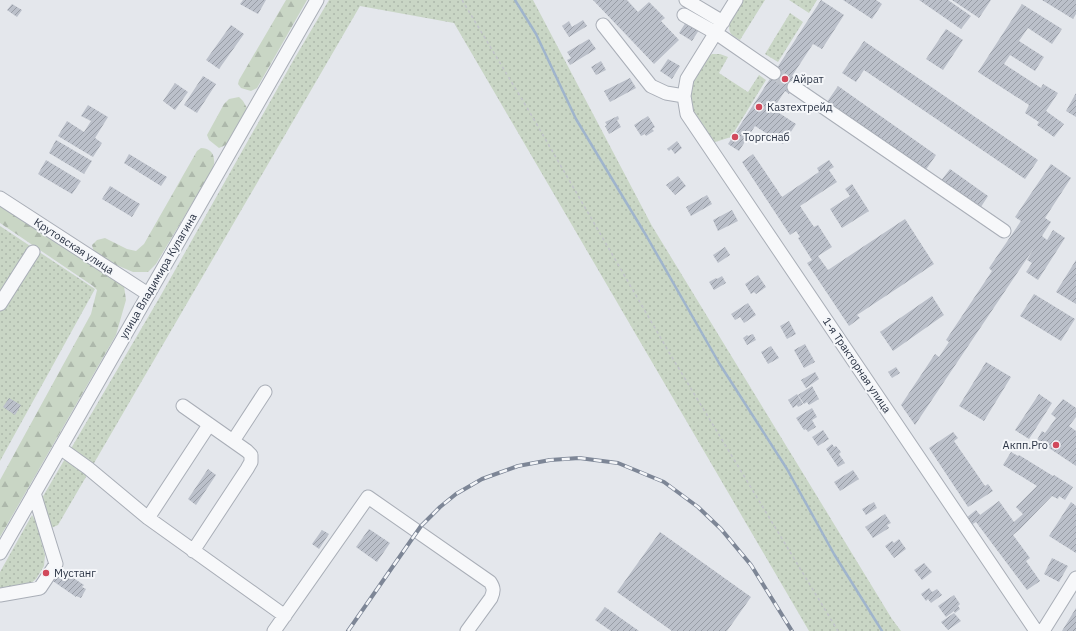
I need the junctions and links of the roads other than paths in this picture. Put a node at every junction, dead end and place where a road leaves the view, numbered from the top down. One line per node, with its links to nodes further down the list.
1 (318, 0): 13 (street, улица Владимира Кулагина)
2 (686, 0): 6 (street)
3 (736, 0): 6 (street)
4 (684, 15): 6 (street)
5 (603, 25): 9 (street)
6 (719, 27): 7 (street); 9 (street)
7 (774, 73)
8 (794, 87): 11 (street)
9 (684, 96): 29 (street, 1-я Тракторная улица)
10 (0, 198): 13 (street, Крутовская улица)
11 (1004, 231)
12 (34, 252): 14 (street)
13 (148, 294): 19 (street, улица Владимира Кулагина)
14 (0, 304)
15 (265, 392): 18 (street)
16 (183, 406): 17 (street)
17 (209, 425): 18 (street); 21 (street)
18 (233, 441): 22 (street)
19 (60, 448): 20 (street, улица Владимира Кулагина); 21 (street)
20 (34, 493): 23 (street, улица Владимира Кулагина); 25 (street)
21 (148, 518): 22 (street)
22 (193, 551): 26 (street)
23 (0, 553)
24 (1076, 578): 30 (street)
25 (0, 595)
26 (285, 616): 27 (street); 28 (street)
27 (274, 631)
28 (467, 631)
29 (1036, 631)
30 (1043, 631)

